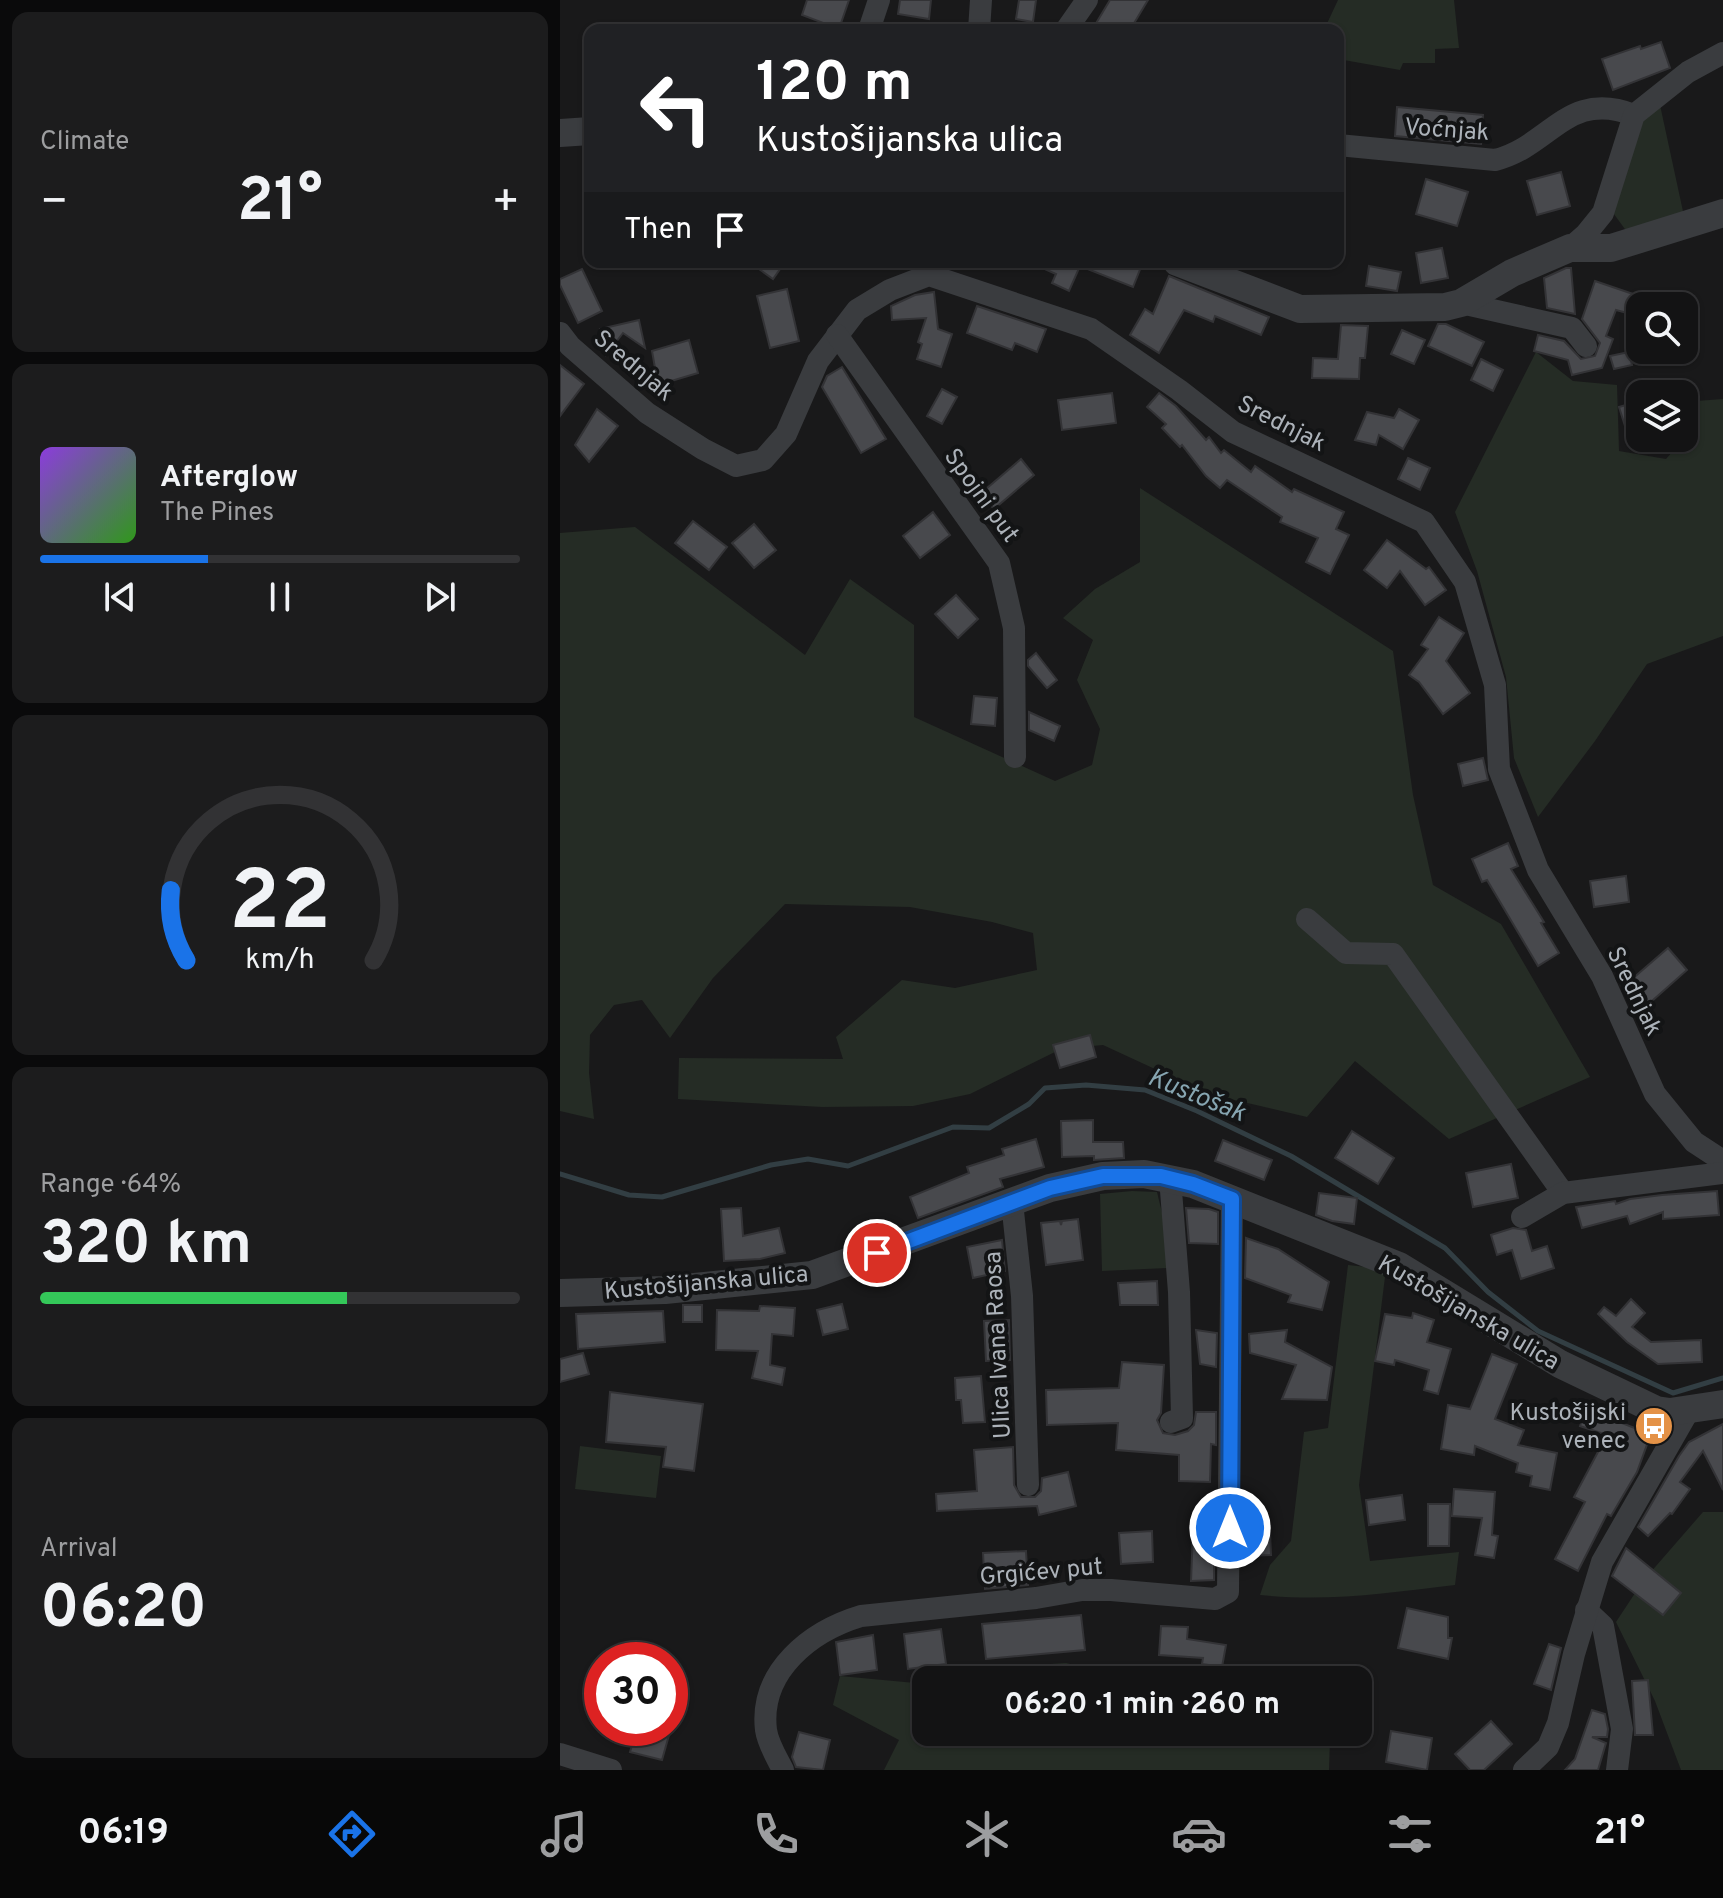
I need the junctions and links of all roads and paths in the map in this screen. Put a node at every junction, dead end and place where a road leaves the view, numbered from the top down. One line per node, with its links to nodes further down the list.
1 (879, 0): 4 (street)
2 (981, 0): 5 (street)
3 (1087, 0): 6 (street)
4 (871, 24)
5 (979, 24)
6 (1070, 24)
7 (1723, 53): 8 (street)
8 (1634, 115): 11 (street, Voćnjak); 13 (street)
9 (584, 131): 10 (street)
10 (560, 133)
11 (1344, 146)
12 (1723, 213): 13 (street)
13 (1570, 248): 16 (street)
14 (1193, 268): 16 (street)
15 (930, 269): 18 (street, Srednjak); 22 (street, Srednjak)
16 (1461, 303): 19 (street)
17 (560, 333): 18 (street, Srednjak)
18 (837, 335): 20 (street, Spojni put)
19 (1586, 346)
20 (1015, 757)
21 (1307, 919): 25 (street)
22 (1723, 1161)
23 (1723, 1173): 25 (street)
24 (1170, 1178): 26 (street, Kustošijanska ulica); 27 (street, Kustošijanska ulica); 32 (street)
25 (1563, 1193): 28 (street)
26 (1232, 1199): 31 (street, Kustošijanska ulica); 37 (street, Grgićev put)
27 (1012, 1202): 29 (street, Kustošijanska ulica); 33 (street, Ulica Ivana Raosa)
28 (1522, 1217)
29 (560, 1293)
30 (1723, 1404): 31 (street, Kustošijanska ulica)
31 (1689, 1410): 34 (street)
32 (1171, 1422)
33 (1028, 1485)
34 (1586, 1610): 38 (street); 39 (street)
35 (560, 1754): 36 (street)
36 (611, 1770)
37 (783, 1770)
38 (1524, 1770)
39 (1617, 1770)

